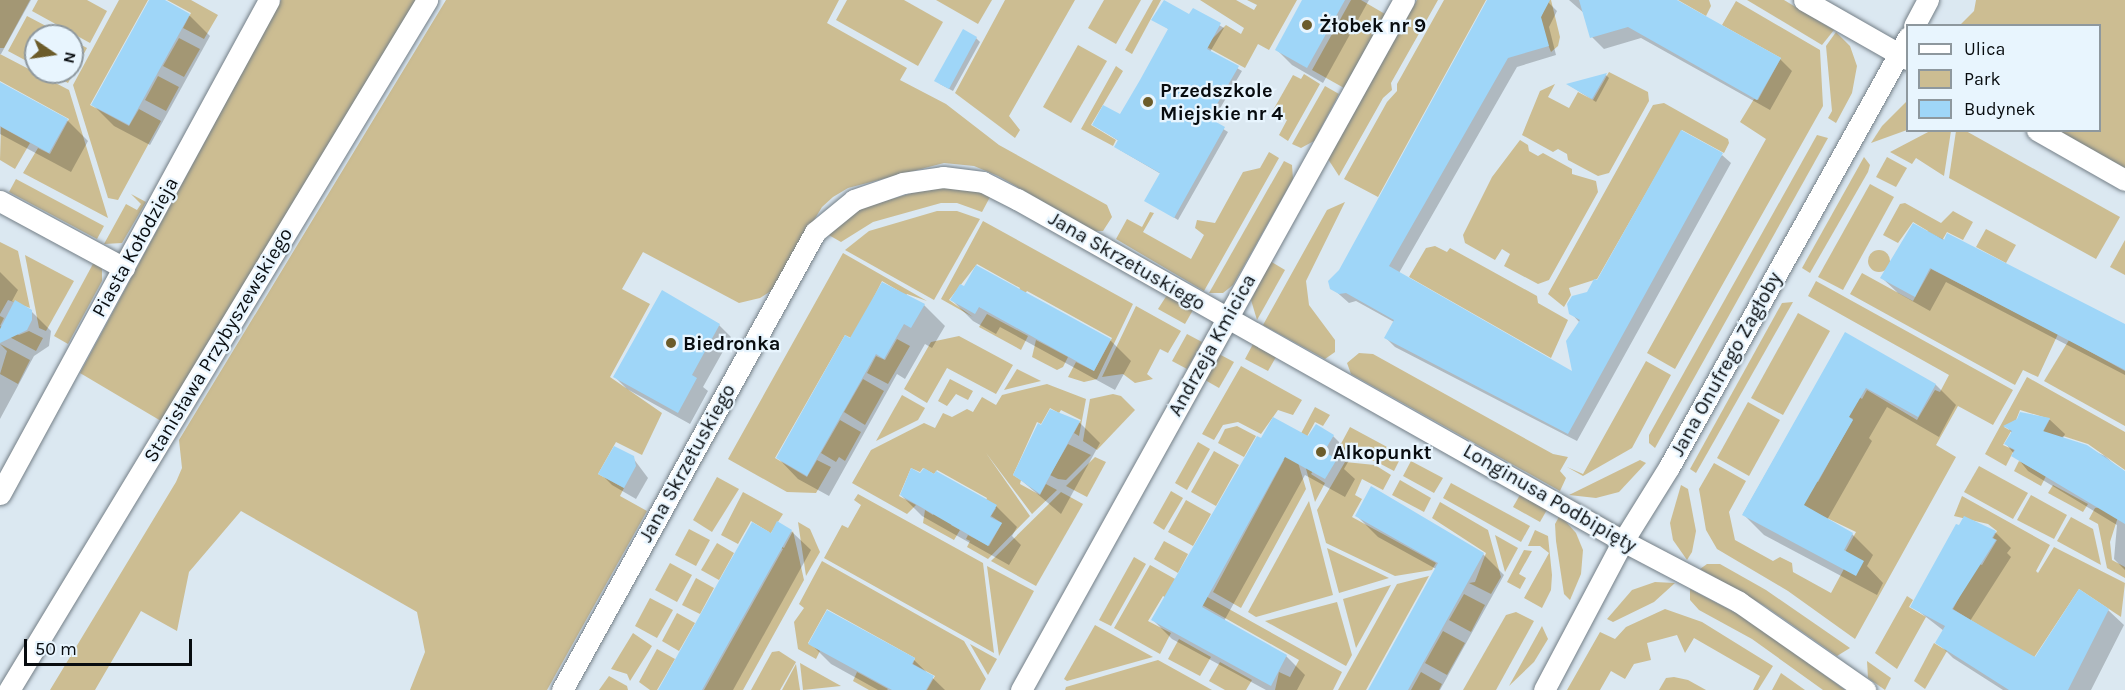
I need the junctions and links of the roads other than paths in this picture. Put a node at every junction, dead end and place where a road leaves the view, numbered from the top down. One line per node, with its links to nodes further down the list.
1 (269, 0): 11 (street, Piasta Kołodzieja)
2 (428, 0): 15 (street, Stanisława Przybyszewskiego)
3 (1404, 0): 12 (street, Andrzeja Kmicica)
4 (1804, 0): 7 (street)
5 (1928, 0): 6 (street)
6 (1915, 24)
7 (1904, 50): 14 (street, Jana Onufrego Zagłoby)
8 (2041, 132): 9 (street)
9 (2125, 180)
10 (0, 201): 11 (street)
11 (124, 268): 13 (street, Piasta Kołodzieja)
12 (1227, 318): 14 (street, Longinusa Podbipięty); 16 (street, Jana Skrzetuskiego); 17 (street, Andrzeja Kmicica)
13 (0, 494)
14 (1623, 541): 18 (street, Jana Onufrego Zagłoby); 19 (street, Longinusa Podbipięty)
15 (9, 690)
16 (562, 690)
17 (1021, 690)
18 (1544, 690)
19 (1865, 690)

